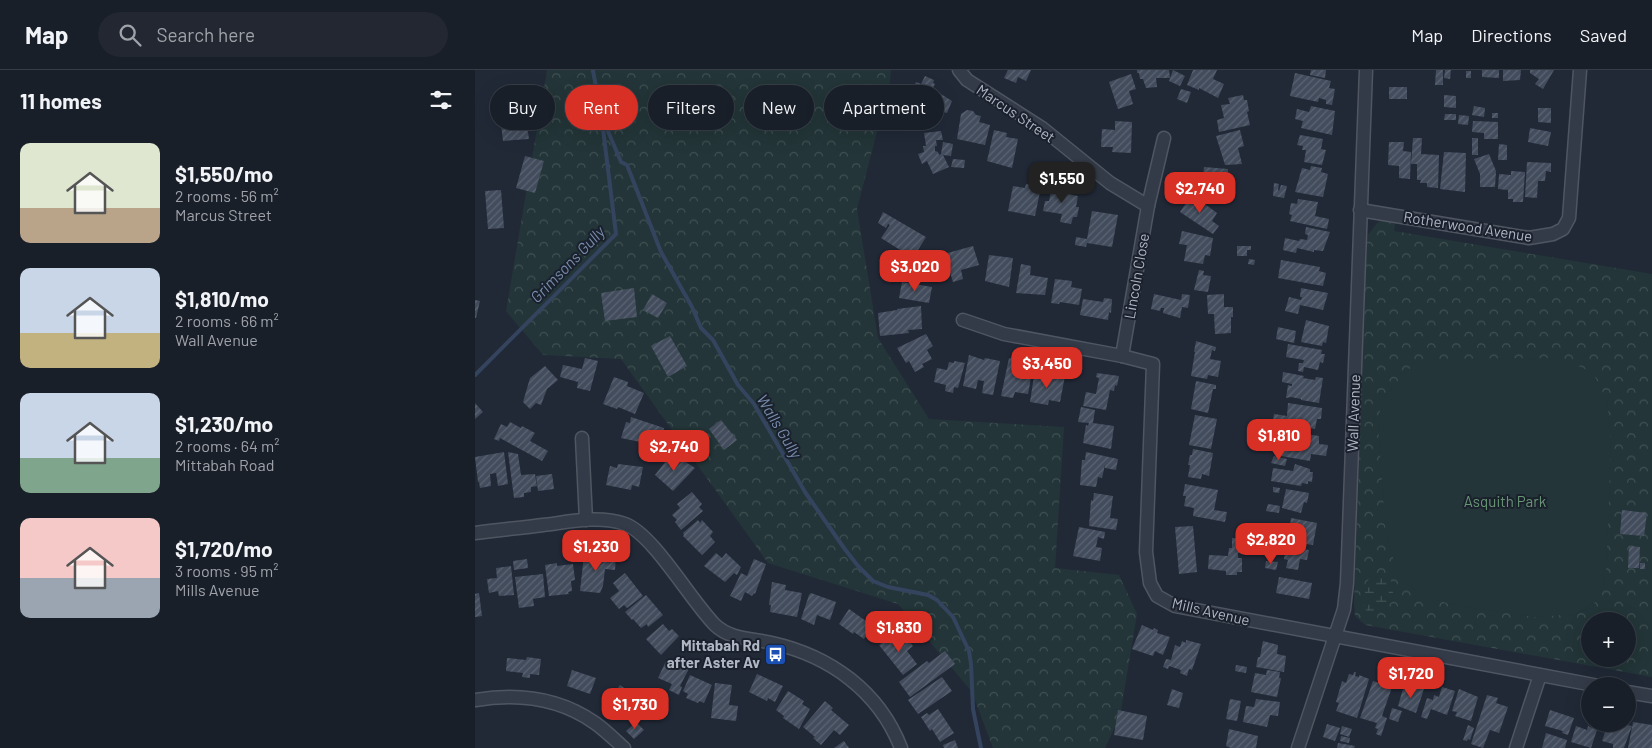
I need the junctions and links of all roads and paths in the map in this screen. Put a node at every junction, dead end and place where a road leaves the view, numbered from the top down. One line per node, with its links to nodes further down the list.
1 (959, 70): 5 (street, Marcus Street)
2 (1366, 70): 6 (street, Wall Avenue)
3 (1580, 70): 6 (street, Rotherwood Avenue)
4 (1164, 138): 5 (street, Lincoln Close)
5 (1148, 206): 8 (street, Lincoln Close)
6 (1360, 210): 12 (street, Wall Avenue)
7 (963, 320): 8 (street, Mills Avenue)
8 (1122, 356): 12 (street, Mills Avenue)
9 (581, 438): 10 (street)
10 (586, 520): 11 (street); 19 (street)
11 (475, 533)
12 (1335, 636): 13 (street, Mills Avenue); 20 (street, Wall Avenue)
13 (1540, 675): 14 (street, Mills Avenue); 21 (street)
14 (1581, 683)
15 (1636, 693): 16 (street)
16 (1652, 696)
17 (475, 700): 18 (street)
18 (624, 748)
19 (901, 748)
20 (1298, 748)
21 (1516, 748)

